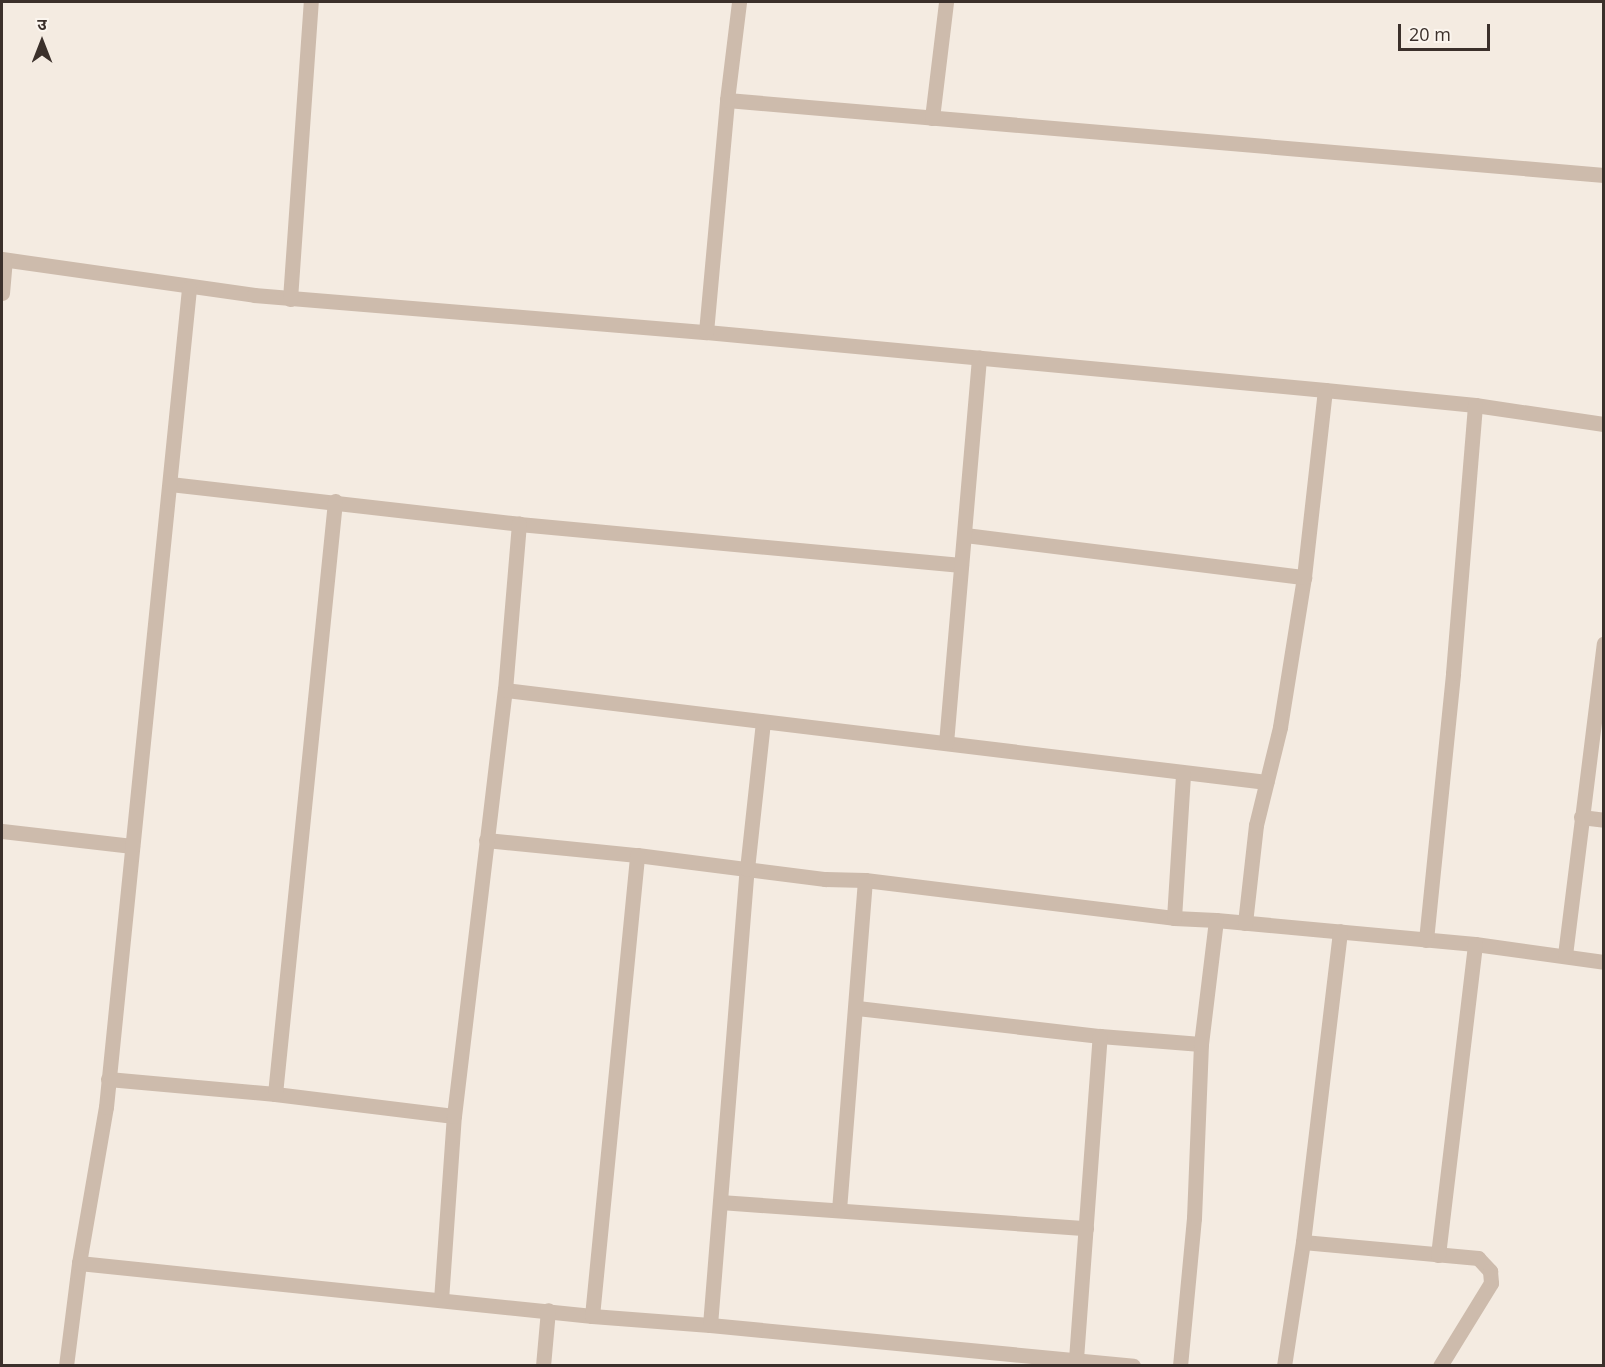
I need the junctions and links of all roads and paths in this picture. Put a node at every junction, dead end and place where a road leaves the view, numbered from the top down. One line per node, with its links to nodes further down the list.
1 (311, 2): 10 (street)
2 (739, 2): 4 (street)
3 (946, 2): 5 (street)
4 (727, 100): 5 (street); 11 (street)
5 (932, 118): 6 (street)
6 (1604, 175)
7 (3, 259): 8 (street); 9 (street)
8 (189, 288): 10 (street); 16 (street)
9 (2, 293)
10 (290, 299): 11 (street)
11 (706, 332): 12 (street)
12 (979, 357): 13 (street); 19 (street)
13 (1325, 390): 14 (street); 21 (street)
14 (1476, 405): 15 (street); 41 (street)
15 (1604, 424)
16 (170, 484): 17 (street); 33 (street)
17 (335, 501): 18 (street); 49 (street)
18 (519, 524): 20 (street); 23 (street)
19 (965, 535): 20 (street); 21 (street)
20 (961, 566): 26 (street)
21 (1304, 577): 28 (street)
22 (1604, 643): 24 (street)
23 (505, 690): 25 (street); 32 (street)
24 (1599, 707): 29 (street)
25 (763, 722): 26 (street); 35 (street)
26 (946, 743): 27 (street)
27 (1183, 773): 28 (street); 37 (street)
28 (1266, 782): 39 (street)
29 (1581, 818): 30 (street); 43 (street)
30 (1604, 820)
31 (2, 831): 33 (street)
32 (486, 840): 34 (street); 50 (street)
33 (132, 846): 48 (street)
34 (637, 855): 35 (street); 59 (street)
35 (747, 869): 36 (street); 51 (street)
36 (865, 880): 37 (street); 45 (street)
37 (1174, 918): 38 (street)
38 (1216, 920): 39 (street); 47 (street)
39 (1245, 923): 40 (street)
40 (1340, 931): 41 (street); 54 (street)
41 (1426, 940): 42 (street)
42 (1474, 945): 43 (street); 55 (street)
43 (1564, 955): 44 (street)
44 (1604, 962)
45 (856, 1008): 46 (street); 52 (street)
46 (1100, 1036): 47 (street); 53 (street)
47 (1201, 1044): 65 (street)
48 (108, 1079): 49 (street); 56 (street)
49 (275, 1094): 50 (street)
50 (454, 1116): 57 (street)
51 (720, 1202): 52 (street); 60 (street)
52 (839, 1210): 53 (street)
53 (1086, 1228): 61 (street)
54 (1303, 1242): 55 (street); 66 (street)
55 (1438, 1255): 67 (street)
56 (79, 1263): 57 (street); 62 (street)
57 (441, 1300): 58 (street)
58 (548, 1310): 59 (street); 63 (street)
59 (592, 1316): 60 (street)
60 (710, 1324): 61 (street)
61 (1076, 1359): 64 (street)
62 (66, 1365)
63 (543, 1365)
64 (1133, 1365)
65 (1180, 1365)
66 (1284, 1365)
67 (1440, 1365)

